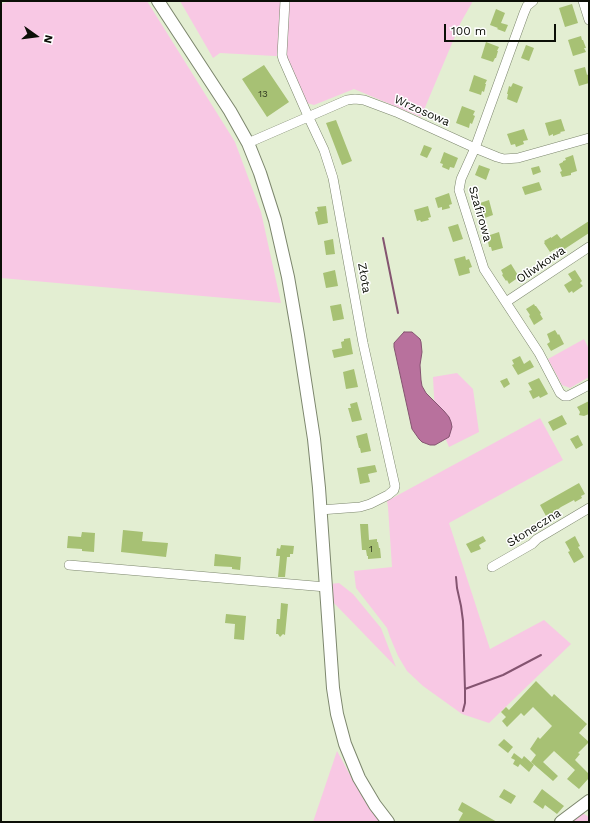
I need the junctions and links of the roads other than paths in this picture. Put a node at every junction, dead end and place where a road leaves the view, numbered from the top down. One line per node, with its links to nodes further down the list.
1 (158, 1): 8 (street)
2 (286, 1): 6 (street, Złota)
3 (533, 1): 9 (street, Szafirowa)
4 (583, 1): 5 (street)
5 (589, 20)
6 (308, 116): 8 (street, Wrzosowa); 9 (street, Wrzosowa); 14 (street, Złota)
7 (589, 138): 9 (street, Wrzosowa)
8 (248, 143): 14 (street)
9 (475, 148): 11 (street, Szafirowa)
10 (589, 247): 11 (street, Oliwkowa)
11 (506, 302): 12 (street, Szafirowa)
12 (589, 385)
13 (589, 508): 16 (street, Słoneczna)
14 (320, 510): 17 (street)
15 (69, 565): 17 (street)
16 (492, 567)
17 (326, 587): 19 (street)
18 (589, 800): 20 (street)
19 (388, 822)
20 (561, 822)

